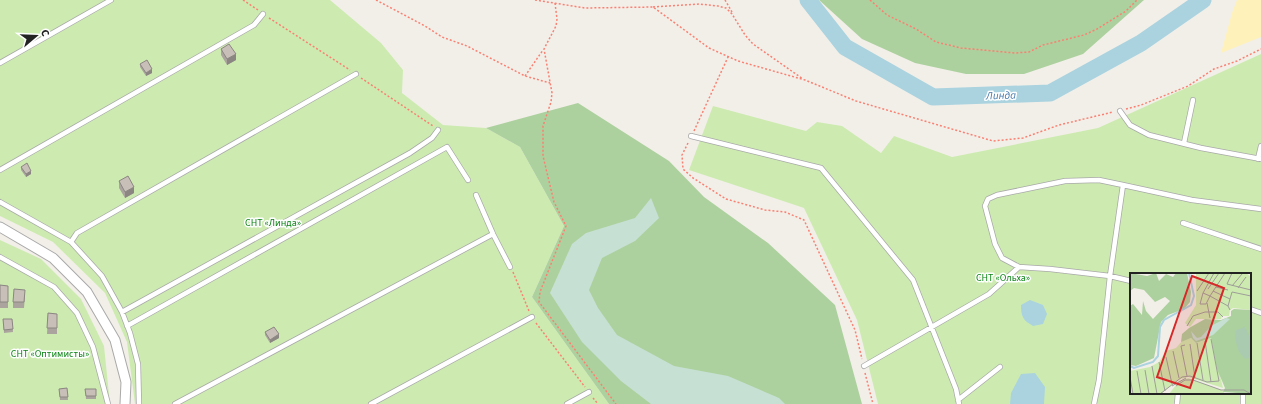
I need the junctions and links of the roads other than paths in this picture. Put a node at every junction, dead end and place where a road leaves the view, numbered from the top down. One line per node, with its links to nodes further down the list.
1 (111, 0): 3 (lane)
2 (263, 14): 12 (lane)
3 (0, 63)
4 (356, 74): 21 (lane)
5 (1193, 100): 9 (lane)
6 (1120, 111): 9 (lane)
7 (438, 130): 29 (lane)
8 (691, 136): 33 (lane)
9 (1184, 144): 11 (lane)
10 (1261, 146): 11 (lane)
11 (1260, 159)
12 (0, 170)
13 (468, 180): 32 (lane)
14 (1123, 185): 17 (lane); 25 (lane); 26 (lane)
15 (476, 195): 20 (lane)
16 (0, 202): 21 (lane)
17 (1261, 209)
18 (1183, 223): 22 (lane)
19 (0, 227): 40 (street)
20 (493, 234): 24 (lane); 42 (lane)
21 (71, 242): 29 (lane)
22 (1261, 249)
23 (0, 257): 39 (lane)
24 (510, 267)
25 (1019, 267): 26 (lane); 33 (lane)
26 (1110, 276): 27 (lane); 45 (lane)
27 (1130, 281)
28 (1251, 309): 30 (lane)
29 (122, 312): 32 (lane)
30 (1261, 313)
31 (532, 317): 43 (lane)
32 (127, 326): 41 (lane)
33 (932, 328): 34 (lane); 38 (lane)
34 (864, 366)
35 (1000, 367): 38 (lane)
36 (589, 392): 44 (lane)
37 (1178, 394): 46 (lane)
38 (958, 402)
39 (108, 404)
40 (126, 404)
41 (139, 404)
42 (176, 404)
43 (371, 404)
44 (567, 404)
45 (1094, 404)
46 (1177, 404)

